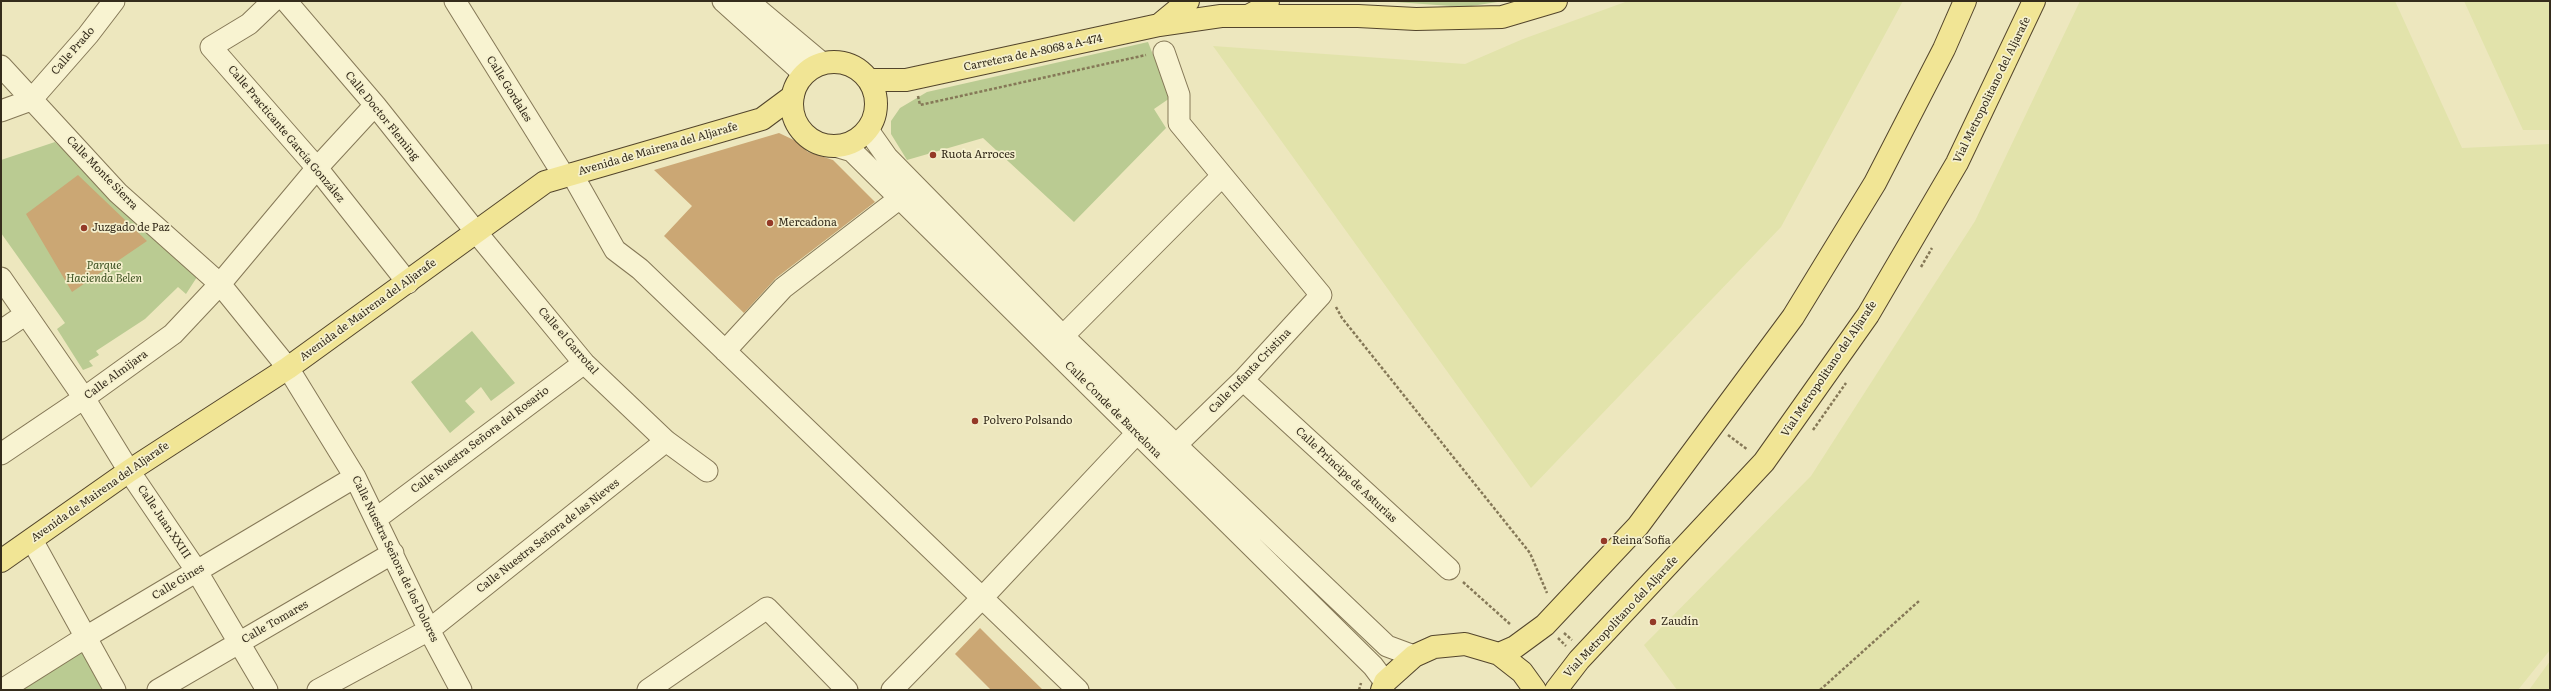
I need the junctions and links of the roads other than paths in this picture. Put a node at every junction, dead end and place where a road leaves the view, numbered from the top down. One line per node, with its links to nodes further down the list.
1 (114, 1): 24 (street, Calle Prado)
2 (274, 1): 32 (street, Calle Practicante García González)
3 (286, 1): 26 (street, Calle Doctor Fleming)
4 (454, 1): 33 (street, Calle Gordales)
5 (722, 1): 20 (street)
6 (748, 1): 20 (street)
7 (1188, 1): 17 (main road, Carretera de A-8068 a A-474)
8 (1203, 1): 14 (main road)
9 (1268, 1): 15 (main road)
10 (1318, 1): 16 (main road)
11 (1556, 1): 16 (main road)
12 (1965, 1): 65 (main road)
13 (2034, 1): 79 (main road, Vial Metropolitano del Aljarafe)
14 (1221, 16): 15 (main road, Carretera de A-8068 a A-474); 17 (main road, Carretera de A-8068 a A-474)
15 (1248, 16): 16 (main road)
16 (1358, 16)
17 (1159, 25): 21 (main road, Carretera de A-8068 a A-474)
18 (1164, 52): 34 (street)
19 (1, 66): 24 (street, Calle Monte Sierra)
20 (813, 69): 22 (main road); 23 (main road)
21 (910, 79): 22 (main road, Carretera de A-8068 a A-474); 25 (main road)
22 (869, 80): 25 (main road)
23 (793, 96): 28 (main road); 29 (main road)
24 (31, 100): 27 (street); 39 (street, Calle Monte Sierra)
25 (877, 104): 30 (main road)
26 (375, 105): 32 (street, Calle Almijara); 36 (street, Calle Doctor Fleming)
27 (1, 111)
28 (762, 119): 29 (main road); 33 (main road, Avenida de Mairena del Aljarafe)
29 (798, 126): 31 (main road)
30 (868, 130): 31 (main road); 42 (street, Calle Conde de Barcelona)
31 (835, 146): 35 (street, Calle Conde de Barcelona)
32 (317, 168): 38 (street, Calle Practicante García González); 39 (street, Calle Almijara)
33 (568, 175): 36 (main road, Avenida de Mairena del Aljarafe); 43 (street, Calle Gordales)
34 (1222, 176): 42 (street); 46 (street, Calle Infanta Cristina)
35 (900, 198): 43 (street); 48 (street, Calle Conde de Barcelona)
36 (476, 232): 38 (main road, Avenida de Mairena del Aljarafe); 44 (street, Calle el Garrotal)
37 (1, 278): 40 (street, Calle Juan XXIII)
38 (408, 283): 45 (main road, Avenida de Mairena del Aljarafe)
39 (220, 284): 45 (street, Calle Monte Sierra); 47 (street, Calle Almijara)
40 (26, 314): 41 (street); 47 (street, Calle Juan XXIII)
41 (1, 330)
42 (1063, 336): 50 (street, Calle Conde de Barcelona)
43 (725, 351): 61 (street, Calle Gordales)
44 (584, 363): 49 (street, Calle el Garrotal); 55 (street, Calle Nuestra Señora del Rosario)
45 (288, 368): 52 (main road, Avenida de Mairena del Aljarafe); 54 (street, Calle Nuestra Señora de los Dolores)
46 (1243, 380): 50 (street, Calle Infanta Cristina); 59 (street, Calle Príncipe de Asturias)
47 (84, 398): 51 (street, Calle Almijara); 52 (street, Calle Juan XXIII)
48 (1137, 433): 61 (street); 67 (street, Calle Conde de Barcelona)
49 (666, 442): 53 (street, Calle el Garrotal); 62 (street, Calle Nuestra Señora de las Nieves)
50 (1176, 445): 66 (street, Calle Conde de Barcelona)
51 (1, 454)
52 (129, 471): 56 (main road, Avenida de Mairena del Aljarafe); 60 (street, Calle Juan XXIII)
53 (707, 471)
54 (355, 477): 55 (street, Calle Nuestra Señora de los Dolores); 60 (street, Calle Gines)
55 (377, 518): 57 (street, Calle Nuestra Señora de los Dolores)
56 (32, 540): 58 (main road, Avenida de Mairena del Aljarafe); 63 (street)
57 (393, 553): 62 (street, Calle Nuestra Señora de los Dolores); 64 (street, Calle Tomares)
58 (1, 561)
59 (1449, 569)
60 (196, 570): 63 (street, Calle Gines); 64 (street, Calle Juan XXIII)
61 (983, 598): 76 (street); 77 (street, Calle Gordales)
62 (429, 630): 68 (street, Calle Nuestra Señora de las Nieves); 73 (street, Calle Nuestra Señora de los Dolores)
63 (86, 637): 69 (street, Calle Gines); 70 (street)
64 (239, 643): 71 (street, Calle Tomares); 72 (street, Calle Juan XXIII)
65 (1499, 654): 66 (main road); 78 (main road)
66 (1414, 656): 67 (main road)
67 (1384, 686)
68 (332, 687)
69 (6, 689)
70 (115, 690)
71 (158, 690)
72 (267, 690)
73 (460, 690)
74 (648, 690): 75 (street)
75 (847, 690)
76 (892, 690)
77 (1078, 690)
78 (1535, 690)
79 (1556, 690)

